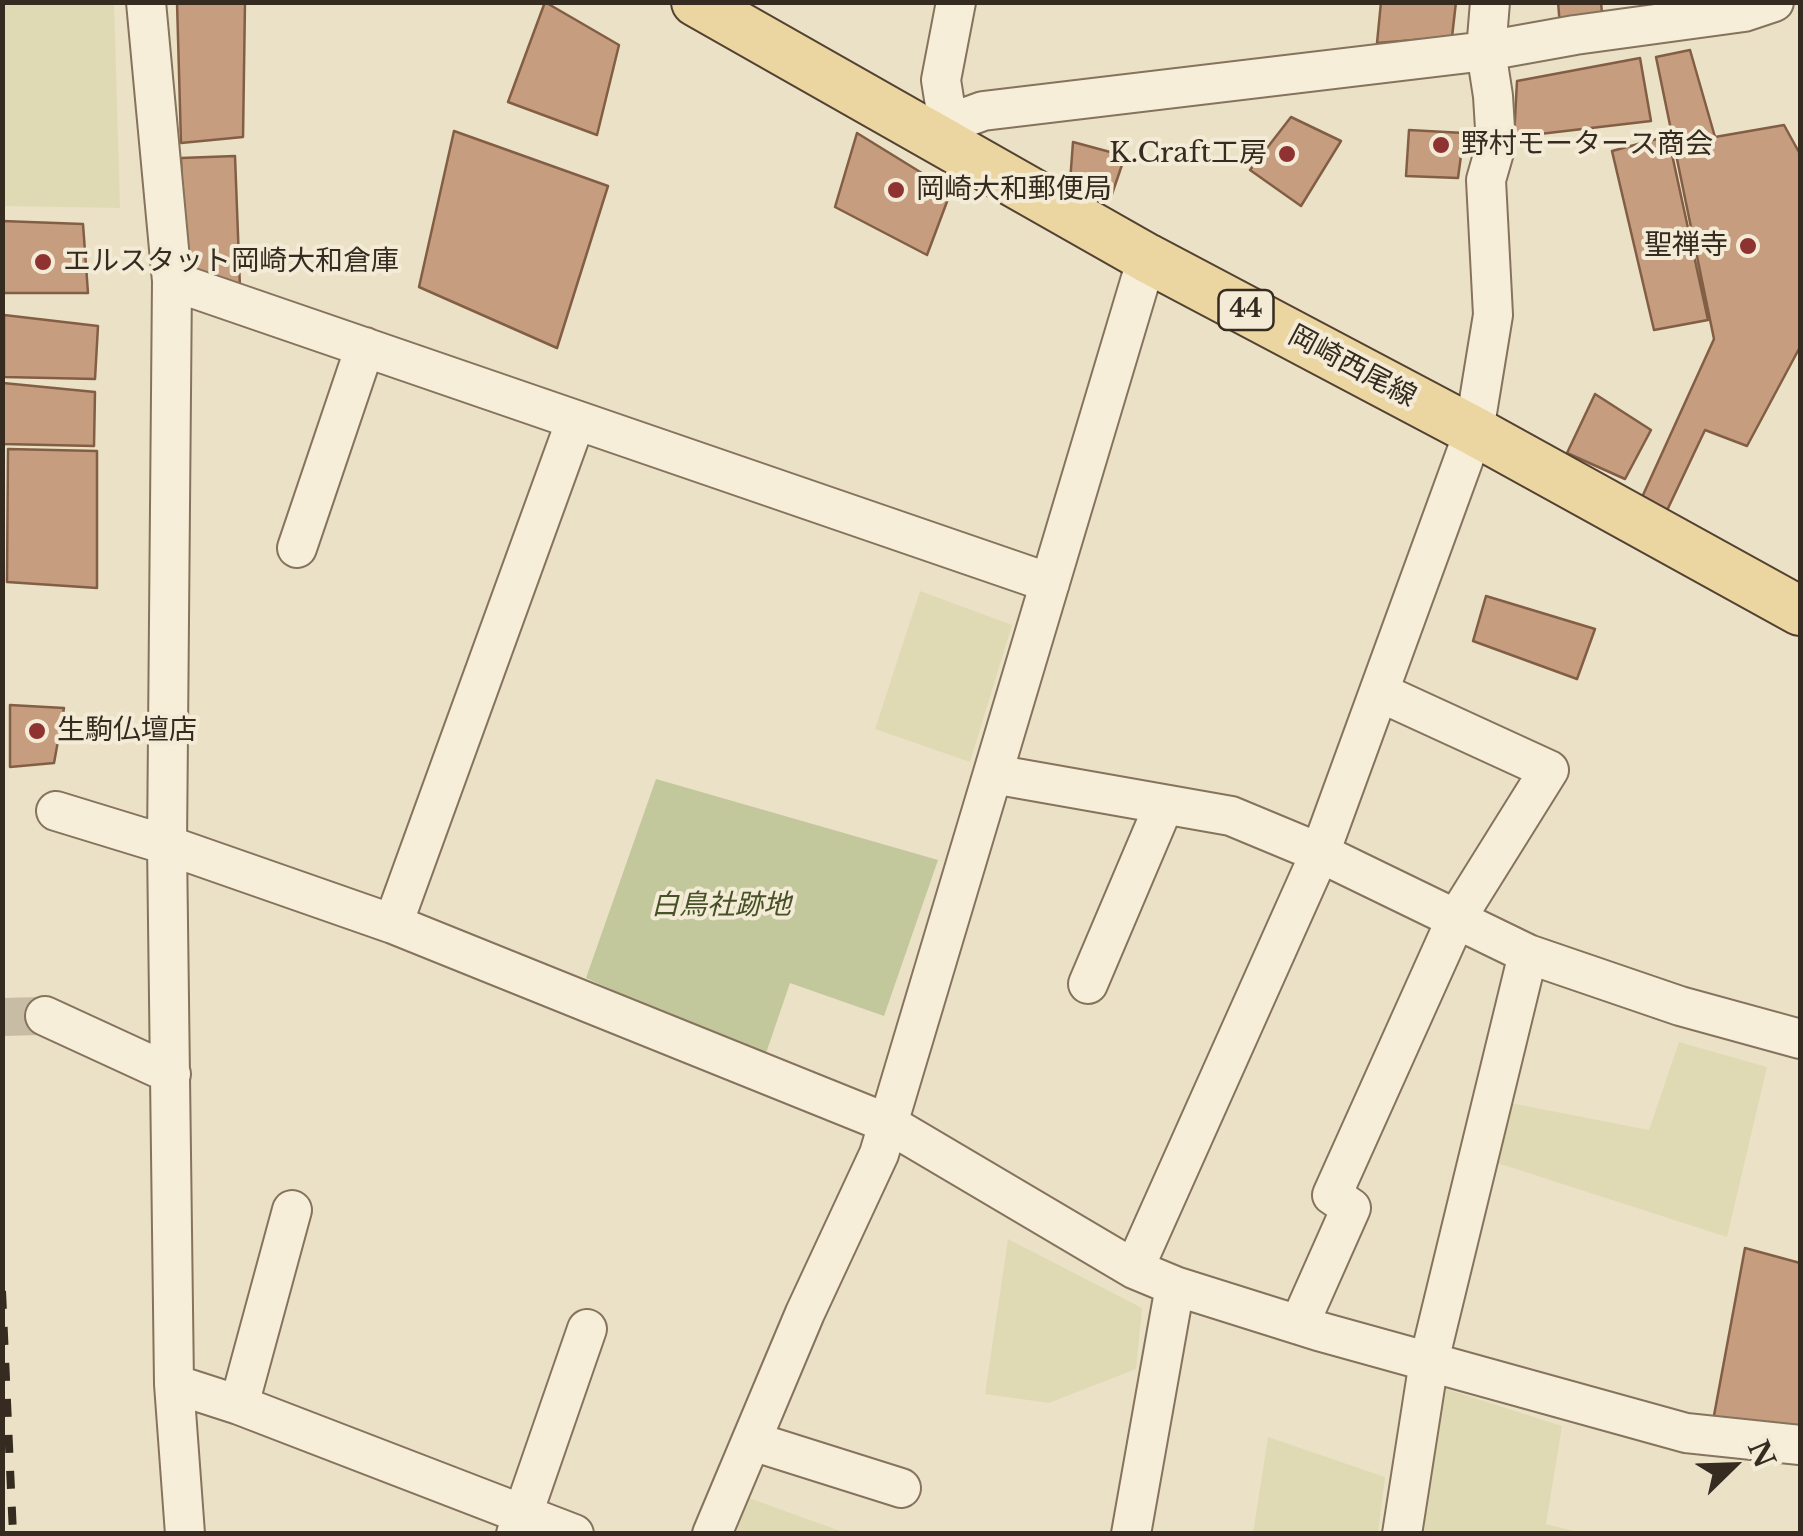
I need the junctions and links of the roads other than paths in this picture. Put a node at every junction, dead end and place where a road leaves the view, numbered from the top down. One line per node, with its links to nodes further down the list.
1 (146, 2): 9 (street)
2 (696, 2): 7 (main road, 岡崎西尾線 / 44)
3 (956, 2): 7 (street)
4 (1490, 2): 6 (street)
5 (1774, 2): 6 (street)
6 (1486, 50): 7 (street); 12 (street)
7 (937, 128): 8 (main road, 岡崎西尾線 / 44)
8 (1147, 258): 12 (main road, 岡崎西尾線 / 44); 14 (street)
9 (172, 281): 10 (street); 20 (street)
10 (365, 348): 11 (street); 13 (street)
11 (576, 420): 14 (street); 23 (street)
12 (1474, 431): 15 (main road, 岡崎西尾線 / 44); 16 (street)
13 (297, 548)
14 (1050, 583): 17 (street)
15 (1800, 611)
16 (1379, 692): 21 (street); 22 (street)
17 (993, 774): 18 (street); 29 (street)
18 (1164, 805): 21 (street); 25 (street)
19 (56, 811): 20 (street)
20 (167, 846): 23 (street); 28 (street)
21 (1320, 853): 22 (street); 31 (street)
22 (1456, 919): 24 (street); 33 (street)
23 (393, 924): 29 (street)
24 (1528, 954): 27 (street); 35 (street)
25 (1088, 984)
26 (45, 1016): 28 (street)
27 (1800, 1038)
28 (170, 1074): 36 (street)
29 (887, 1123): 31 (street); 38 (street)
30 (292, 1210): 37 (street)
31 (1134, 1269): 32 (street)
32 (1175, 1286): 33 (street); 45 (street)
33 (1299, 1325): 35 (street)
34 (586, 1329): 41 (street)
35 (1428, 1361): 39 (street); 46 (street)
36 (174, 1384): 37 (street); 42 (street)
37 (239, 1405): 41 (street)
38 (752, 1441): 40 (street); 44 (street)
39 (1800, 1445)
40 (902, 1488)
41 (519, 1523): 43 (street)
42 (185, 1534)
43 (574, 1534)
44 (712, 1534)
45 (1132, 1534)
46 (1402, 1534)

